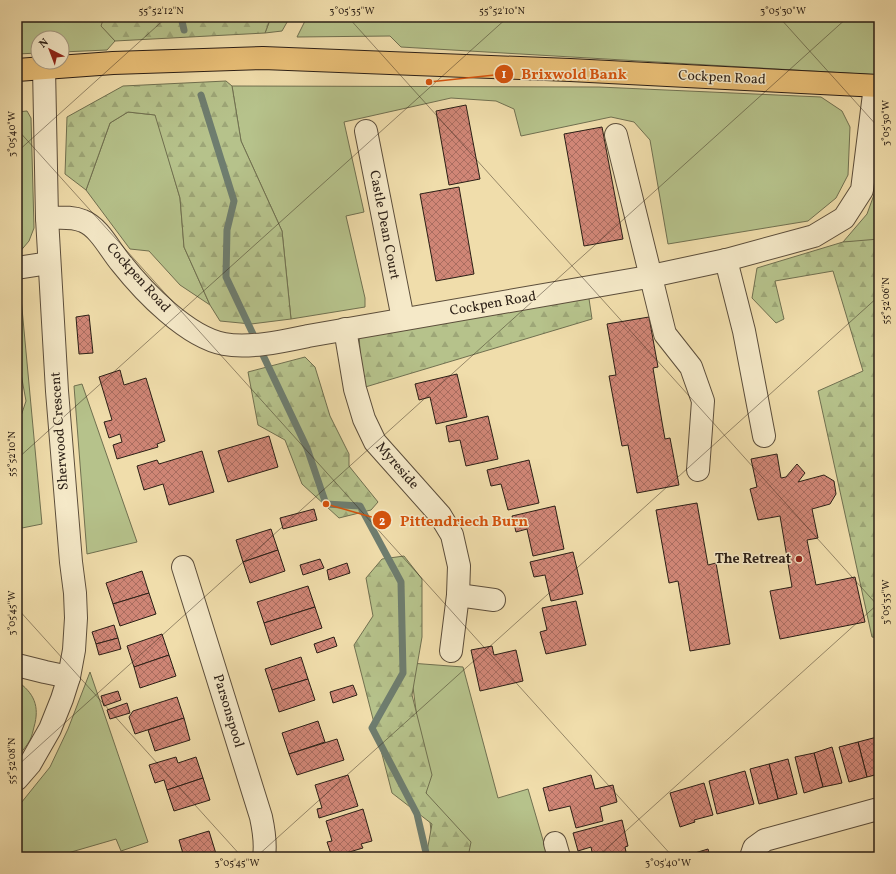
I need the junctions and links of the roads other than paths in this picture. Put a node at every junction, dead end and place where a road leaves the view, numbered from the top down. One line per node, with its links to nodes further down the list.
1 (70, 66): 5 (main road, Cockpen Road)
2 (30, 69): 3 (main road, Cockpen Road)
3 (17, 70)
4 (44, 70): 8 (street, Sherwood Crescent)
5 (877, 86): 9 (street, Cockpen Road)
6 (366, 131): 13 (street, Castle Dean Court)
7 (616, 135): 12 (street)
8 (47, 218): 10 (street, Sherwood Crescent); 14 (street, Cockpen Road)
9 (726, 260): 12 (street, Cockpen Road); 15 (street)
10 (49, 263): 11 (street); 22 (street, Sherwood Crescent)
11 (17, 268)
12 (651, 276): 13 (street, Cockpen Road); 16 (street)
13 (403, 320): 14 (street, Cockpen Road)
14 (345, 330): 18 (street, Myreside)
15 (764, 436)
16 (698, 470)
17 (183, 567): 25 (street, Parsonspool)
18 (458, 595): 19 (street); 20 (street, Myreside)
19 (494, 600)
20 (451, 651)
21 (17, 666): 22 (street)
22 (68, 677): 23 (street, Sherwood Crescent)
23 (17, 779)
24 (878, 809): 26 (street)
25 (264, 857)
26 (751, 857)

